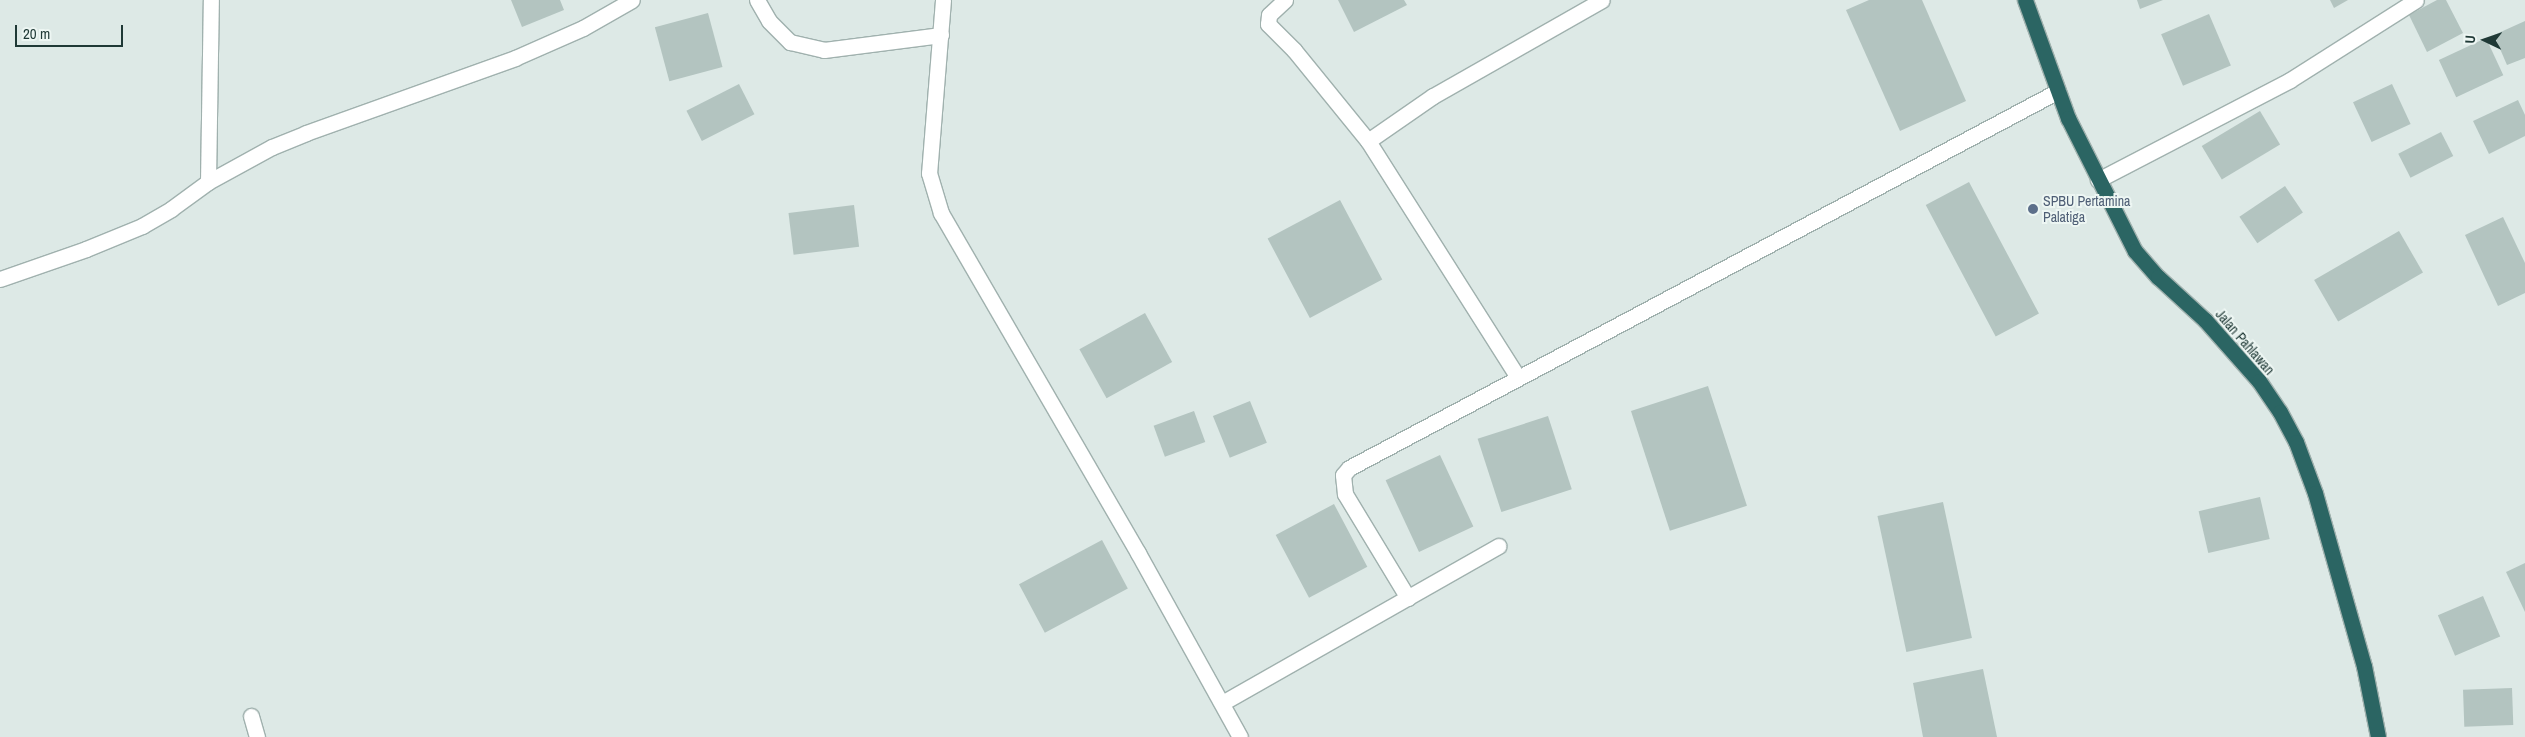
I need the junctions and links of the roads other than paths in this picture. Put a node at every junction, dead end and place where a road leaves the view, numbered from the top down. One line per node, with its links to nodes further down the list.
1 (212, 0): 13 (street)
2 (632, 0): 13 (street)
3 (757, 0): 9 (street)
4 (943, 0): 9 (street)
5 (1285, 0): 11 (street)
6 (1602, 0): 11 (street)
7 (2025, 0): 10 (highway, Jalan Pahlawan)
8 (2416, 0): 12 (street)
9 (941, 35): 18 (street)
10 (2058, 91): 12 (highway, Jalan Pahlawan); 15 (street)
11 (1368, 141): 15 (street)
12 (2098, 180): 22 (highway, Jalan Pahlawan)
13 (208, 182): 14 (street)
14 (0, 279)
15 (1518, 377): 17 (street)
16 (1498, 546): 17 (street)
17 (1408, 598): 18 (street)
18 (1222, 703): 21 (street)
19 (251, 716): 20 (street)
20 (256, 737)
21 (1240, 737)
22 (2378, 737)

